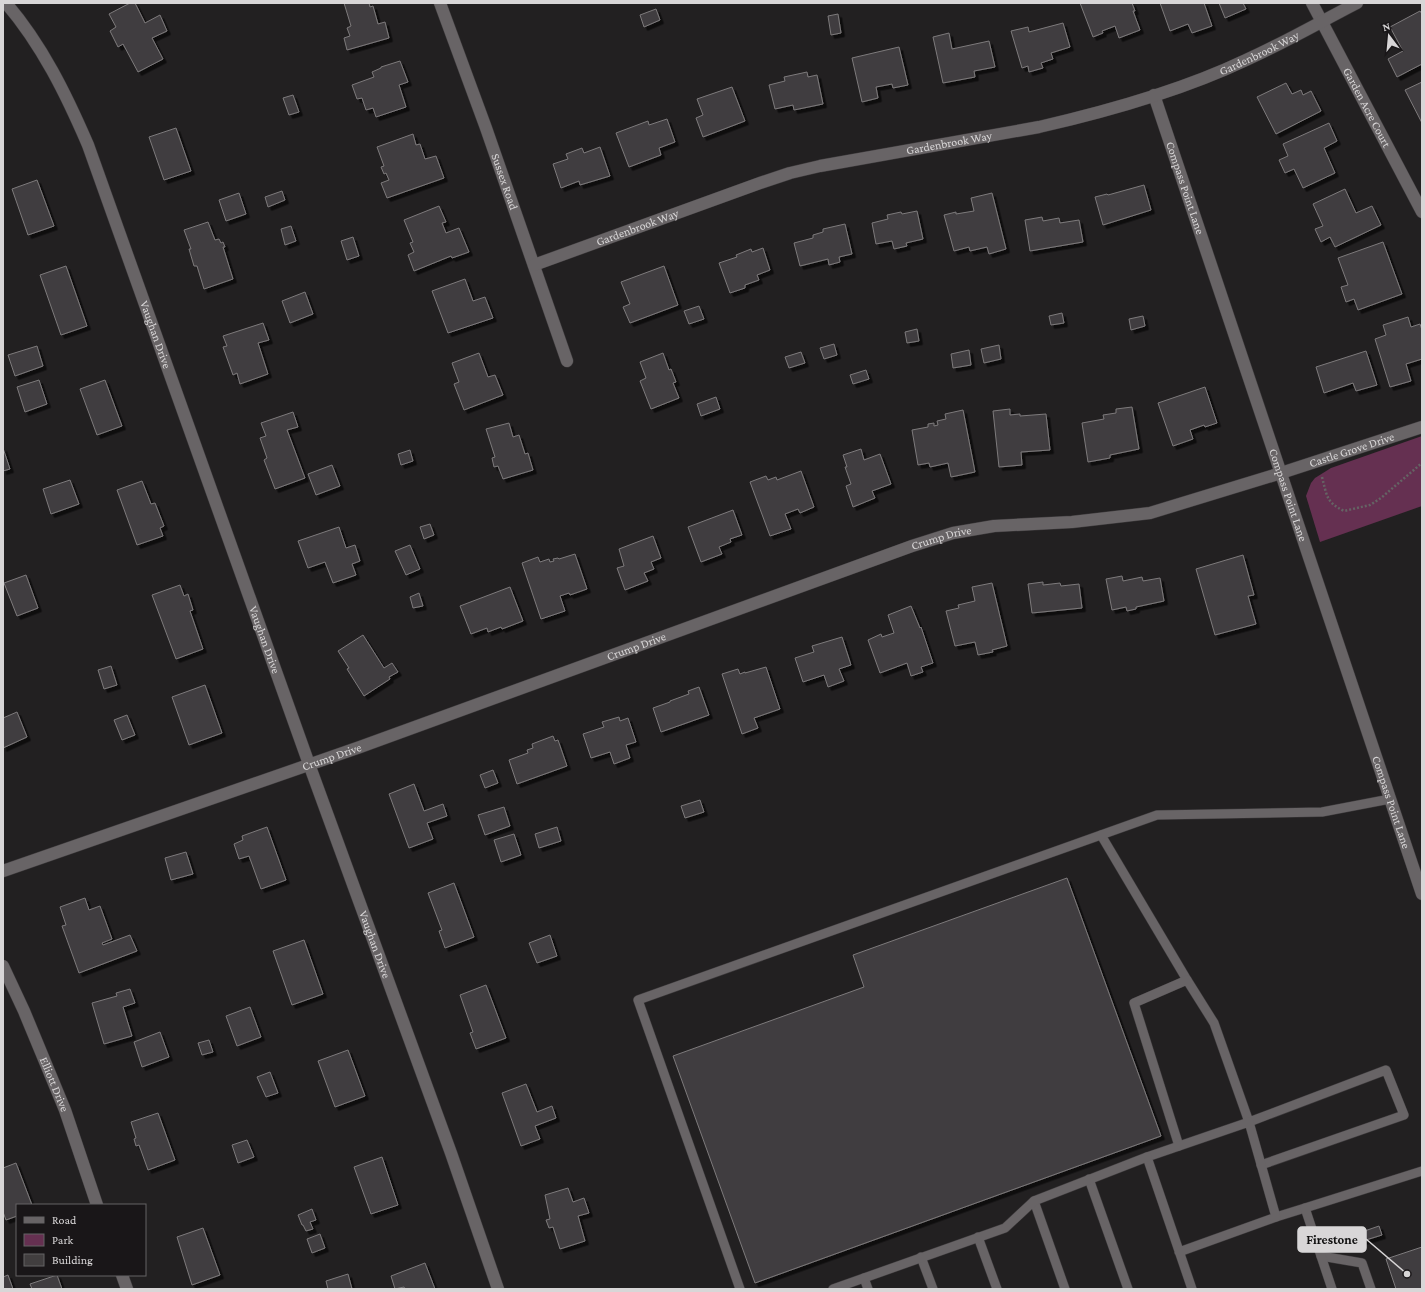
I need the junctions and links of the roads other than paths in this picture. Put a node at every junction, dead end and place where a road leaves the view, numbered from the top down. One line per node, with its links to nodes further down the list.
1 (6, 3): 12 (street, Vaughan Drive)
2 (440, 3): 8 (street, Sussex Road)
3 (1312, 3): 5 (street, Garden Acre Court)
4 (1357, 3): 5 (street, Gardenbrook Way)
5 (1322, 21): 6 (street, Gardenbrook Way); 7 (street, Garden Acre Court)
6 (1154, 96): 8 (street, Gardenbrook Way); 11 (street, Compass Point Lane)
7 (1422, 212)
8 (534, 265): 9 (street, Sussex Road)
9 (567, 361)
10 (1422, 427): 11 (street, Castle Grove Drive)
11 (1281, 473): 12 (street, Crump Drive); 13 (street, Compass Point Lane)
12 (309, 764): 15 (street, Crump Drive); 36 (street, Vaughan Drive)
13 (1390, 799): 14 (lane); 16 (street, Compass Point Lane)
14 (1101, 835): 18 (lane); 37 (lane)
15 (3, 872)
16 (1422, 894)
17 (3, 966): 26 (street, Elliott Drive)
18 (1187, 980): 19 (lane); 20 (lane)
19 (1249, 1122): 20 (lane); 22 (lane); 22 (lane)
20 (1179, 1146): 21 (lane)
21 (1147, 1157): 24 (lane); 30 (lane)
22 (1261, 1164): 28 (lane)
23 (1422, 1171): 27 (lane)
24 (1089, 1179): 25 (lane); 43 (lane)
25 (1034, 1201): 29 (lane); 42 (lane)
26 (97, 1204)
27 (1306, 1208): 28 (lane); 31 (lane)
28 (1276, 1216): 30 (lane)
29 (978, 1237): 32 (lane); 41 (lane)
30 (1179, 1252): 44 (lane)
31 (1321, 1256): 45 (lane); 46 (lane)
32 (921, 1257): 34 (lane); 40 (lane)
33 (122, 1276): 35 (street)
34 (864, 1278): 38 (lane); 39 (lane)
35 (128, 1289)
36 (498, 1289)
37 (740, 1289)
38 (833, 1289)
39 (868, 1289)
40 (933, 1289)
41 (997, 1289)
42 (1065, 1289)
43 (1128, 1289)
44 (1192, 1289)
45 (1332, 1289)
46 (1371, 1289)

